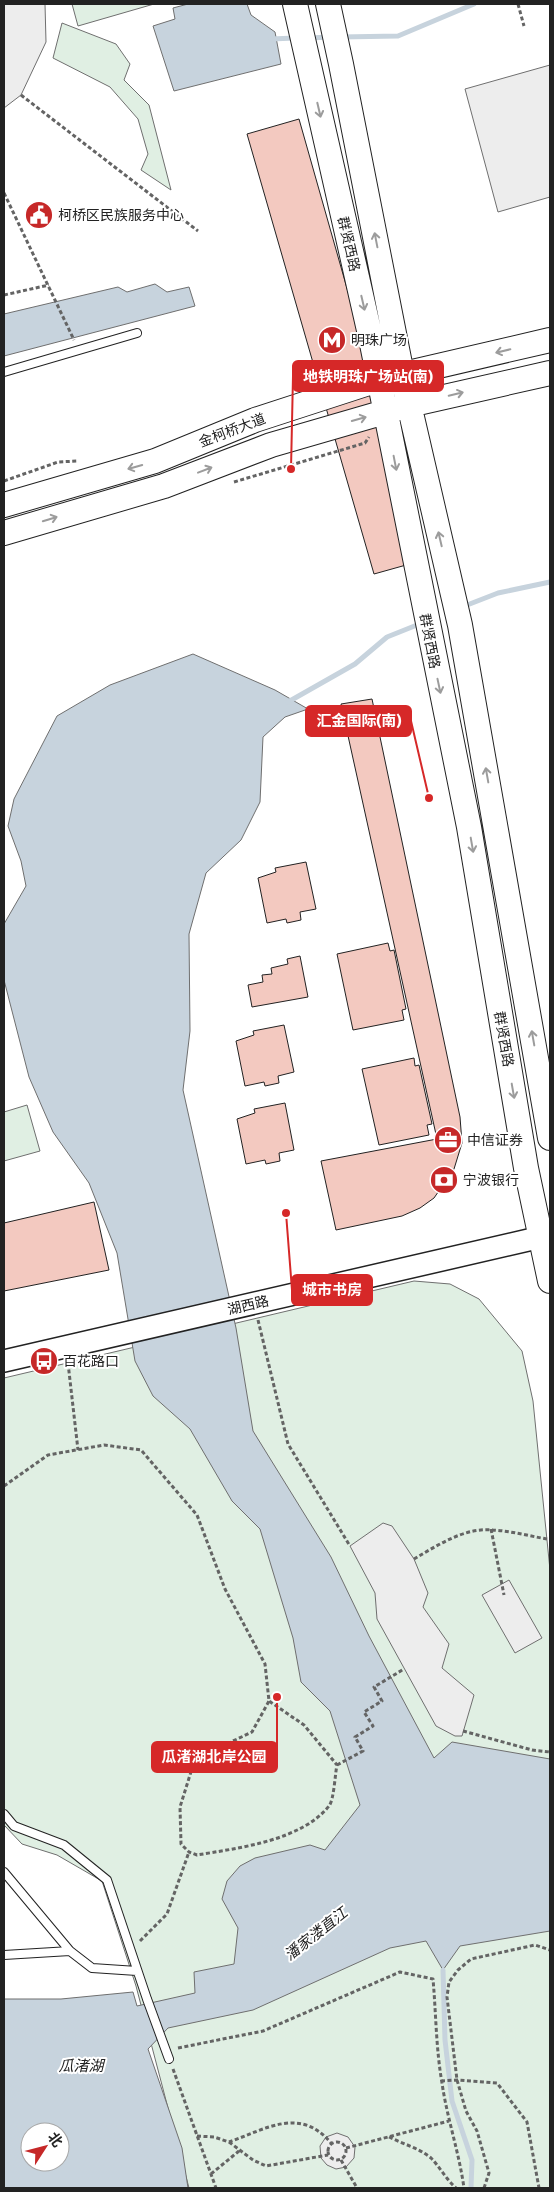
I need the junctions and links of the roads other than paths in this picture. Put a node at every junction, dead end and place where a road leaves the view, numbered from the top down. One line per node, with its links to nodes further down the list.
1 (297, 12): 8 (main road, 群贤西路, one-way to 8)
2 (330, 13): 7 (main road, 群贤西路, one-way to 2)
3 (137, 333): 5 (lane)
4 (550, 340): 7 (main road, 金柯桥大道, one-way to 7)
5 (4, 372)
6 (550, 373): 9 (main road, 金柯桥大道, one-way to 6)
7 (402, 374): 8 (main road, 金柯桥大道); 9 (main road, 群贤西路)
8 (378, 380): 10 (main road, 群贤西路); 11 (main road, 金柯桥大道, one-way to 11)
9 (408, 405): 10 (main road, 金柯桥大道); 13 (main road, 群贤西路, one-way to 9)
10 (385, 412): 12 (main road, 金柯桥大道, one-way to 10); 14 (main road, 群贤西路, one-way to 14)
11 (4, 505)
12 (4, 533)
13 (550, 1138)
14 (546, 1236): 15 (main road, 群贤西路); 16 (street, 湖西路)
15 (550, 1281)
16 (4, 1361)
17 (4, 1814): 21 (lane)
18 (4, 1872): 19 (lane)
19 (70, 1951): 20 (lane); 21 (lane)
20 (4, 1955)
21 (137, 1971): 22 (lane)
22 (169, 2059)

